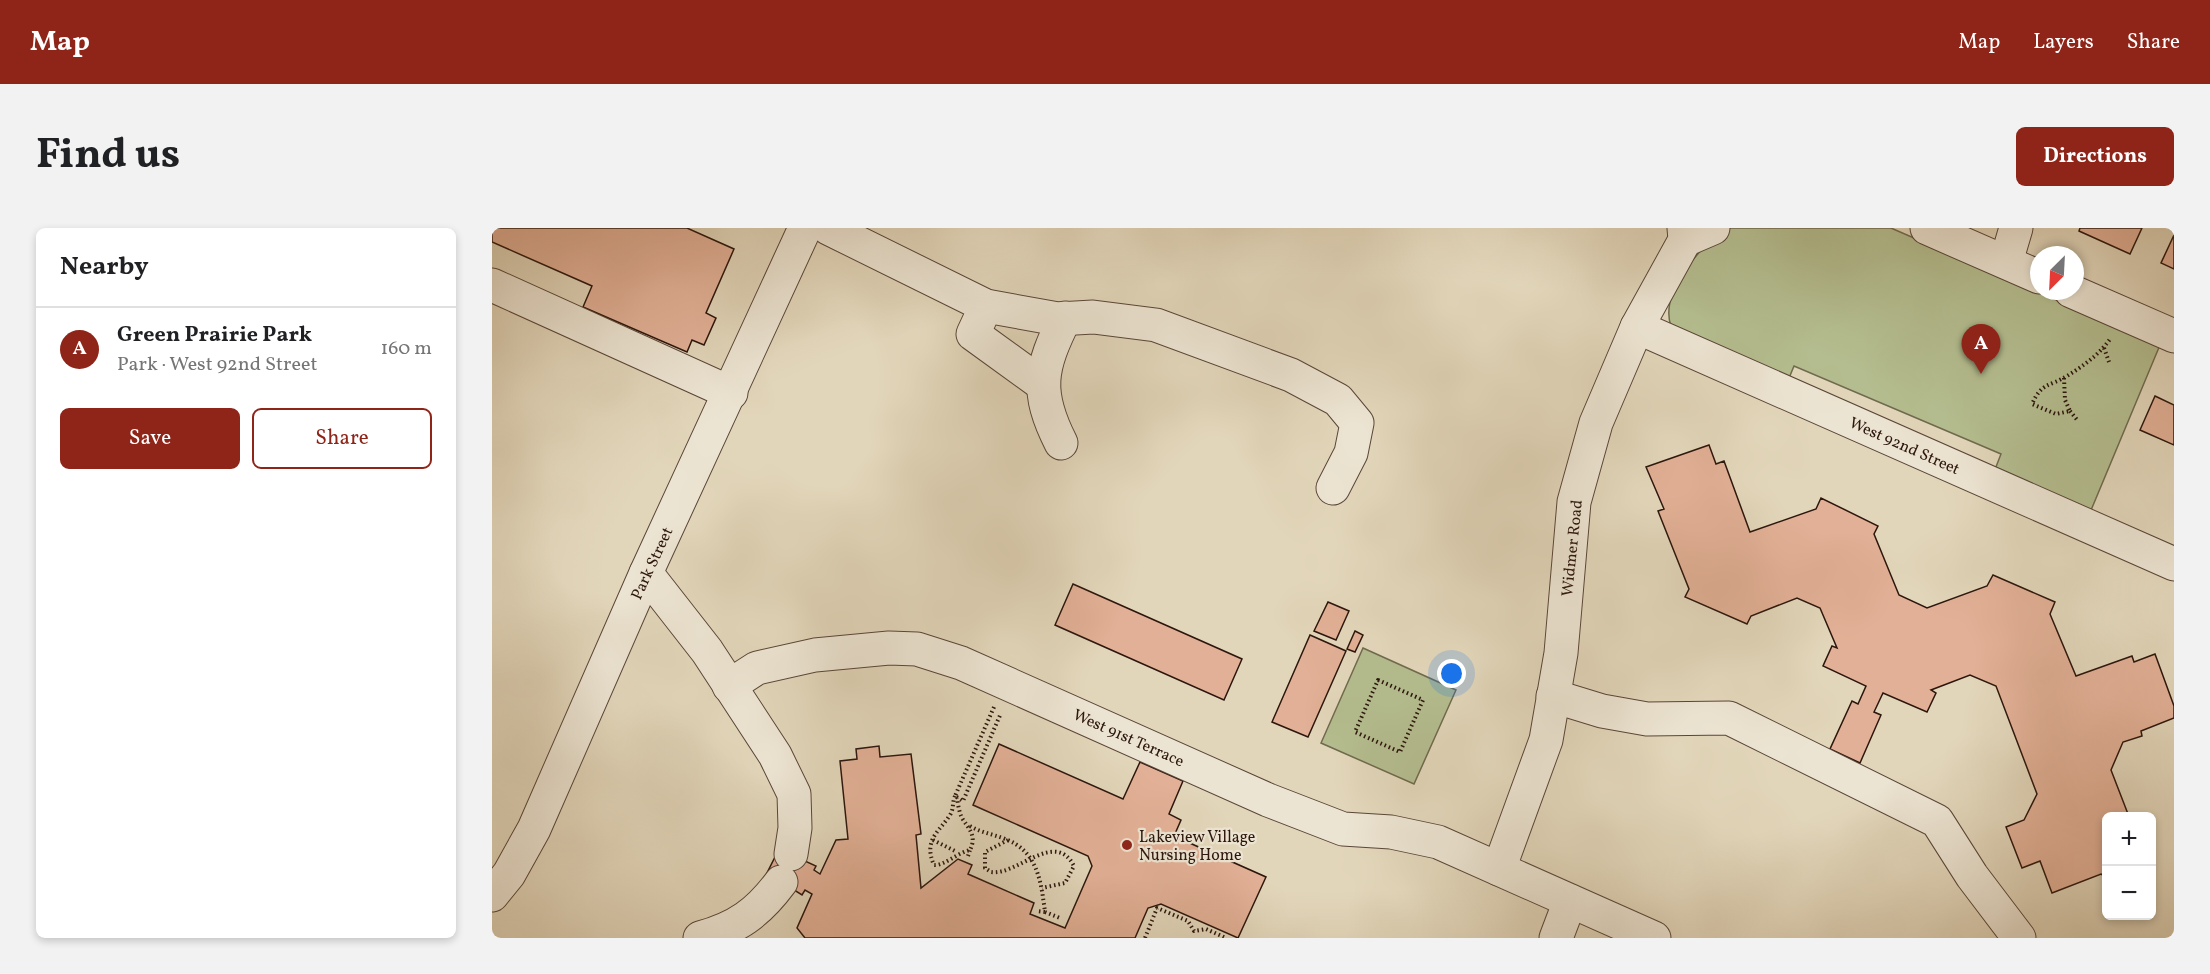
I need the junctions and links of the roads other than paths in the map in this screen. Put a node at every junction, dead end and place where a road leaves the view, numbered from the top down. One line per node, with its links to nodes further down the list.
1 (805, 228): 15 (street, Park Street)
2 (828, 228): 10 (street)
3 (1927, 228): 6 (street)
4 (2016, 228): 6 (street)
5 (1694, 232): 12 (street, Widmer Road)
6 (2006, 262): 7 (street)
7 (2030, 273)
8 (492, 285): 15 (street)
9 (2084, 297): 13 (street)
10 (972, 300): 11 (street); 14 (street)
11 (1065, 318): 14 (street); 17 (street)
12 (1637, 327): 18 (street, West 92nd Street); 21 (street, Widmer Road)
13 (2174, 336)
14 (1042, 384): 16 (street)
15 (731, 393): 19 (street, Park Street)
16 (1061, 443)
17 (1333, 488)
18 (2174, 564)
19 (646, 573): 20 (street); 23 (street, Park Street)
20 (729, 686): 22 (street, West 91st Terrace); 25 (street)
21 (1553, 696): 22 (street, Widmer Road); 28 (street)
22 (1499, 869): 24 (street, West 91st Terrace)
23 (492, 895)
24 (1570, 901): 26 (street); 27 (street, West 91st Terrace)
25 (700, 938)
26 (1556, 938)
27 (1654, 938)
28 (2019, 938)

